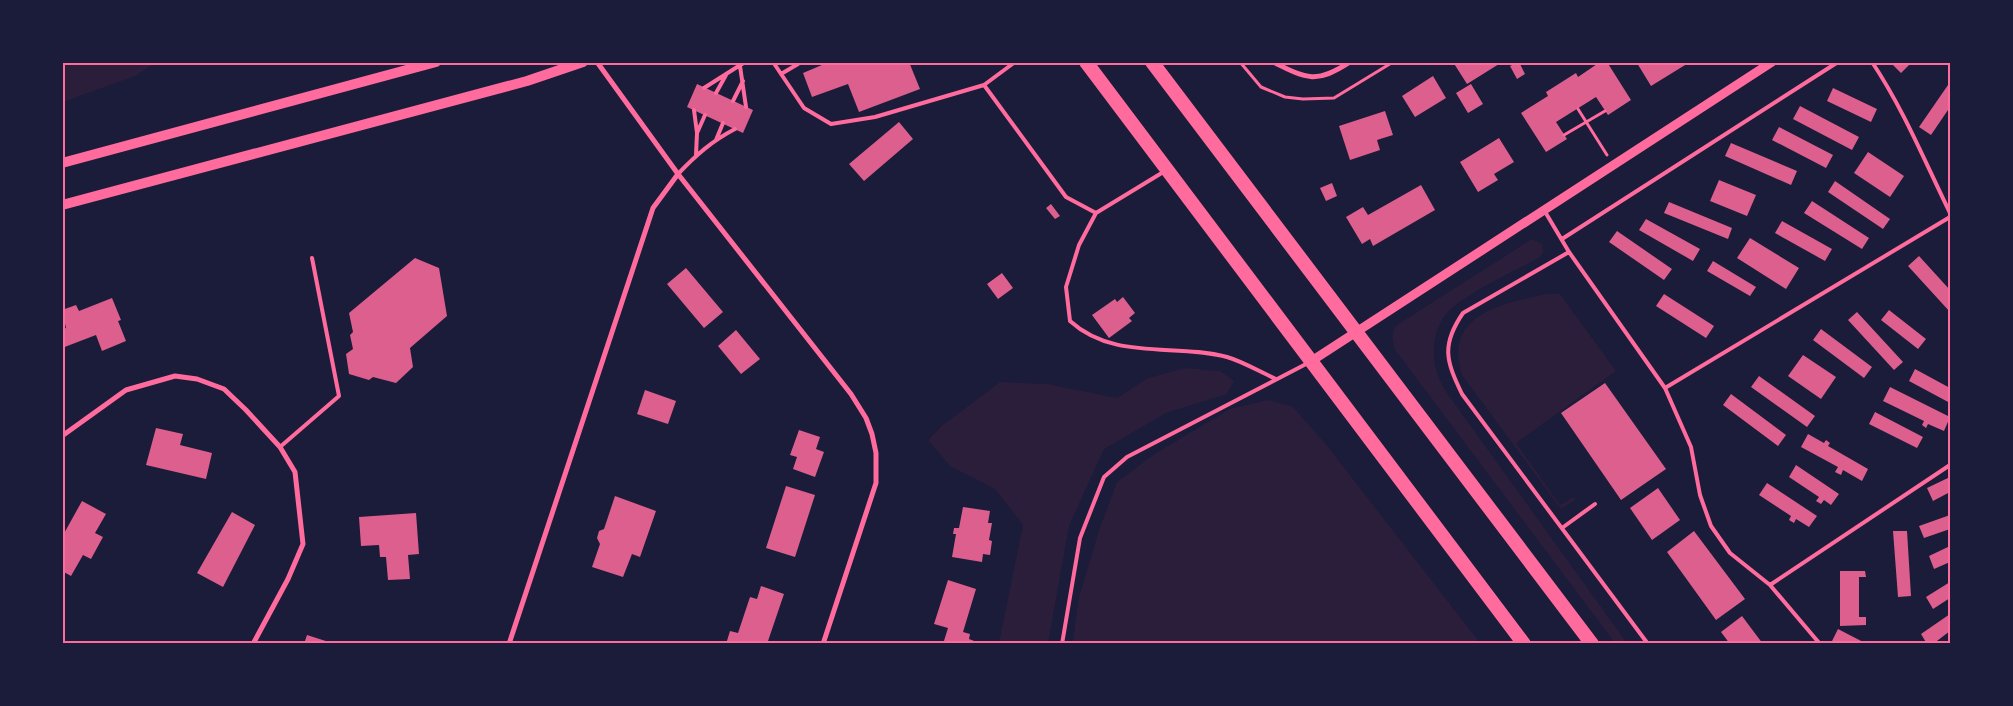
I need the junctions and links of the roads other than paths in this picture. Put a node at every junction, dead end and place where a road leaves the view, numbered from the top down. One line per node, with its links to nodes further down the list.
1 (436, 62): 31 (main road)
2 (583, 62): 34 (main road)
3 (597, 62): 33 (street)
4 (745, 62): 15 (lane)
5 (772, 62): 17 (lane)
6 (1086, 62): 32 (highway)
7 (1152, 62): 42 (highway)
8 (1273, 62): 9 (street)
9 (1350, 62)
10 (1772, 62): 35 (street)
11 (1838, 62): 39 (lane)
12 (1872, 62): 37 (lane)
13 (1013, 63): 19 (lane)
14 (798, 64): 17 (lane)
15 (740, 66): 16 (lane); 18 (lane)
16 (726, 74): 20 (lane); 21 (lane)
17 (781, 74): 19 (lane)
18 (743, 80): 22 (lane); 23 (lane)
19 (984, 85): 36 (lane)
20 (704, 88)
21 (716, 93)
22 (733, 101)
23 (746, 107)
24 (694, 110): 28 (lane)
25 (705, 115): 28 (lane)
26 (723, 123): 29 (lane)
27 (735, 129): 29 (lane)
28 (697, 133): 30 (lane)
29 (716, 140): 30 (lane)
30 (696, 154): 33 (lane)
31 (62, 163)
32 (1167, 170): 36 (lane); 43 (highway)
33 (678, 174): 53 (street); 54 (street)
34 (62, 205)
35 (1544, 210): 39 (lane); 42 (street)
36 (1096, 213): 44 (lane)
37 (1950, 213)
38 (1950, 217): 45 (lane)
39 (1562, 239): 40 (lane)
40 (1569, 252): 45 (lane); 50 (lane)
41 (312, 258): 47 (lane)
42 (1357, 331): 43 (street); 57 (highway)
43 (1310, 362): 44 (lane); 56 (highway)
44 (1276, 379): 55 (lane)
45 (1665, 388): 51 (lane)
46 (62, 436): 47 (street)
47 (280, 447): 52 (street)
48 (1950, 464): 51 (lane)
49 (1595, 504): 50 (lane)
50 (1562, 528): 58 (lane)
51 (1770, 585): 59 (lane)
52 (253, 644)
53 (508, 644)
54 (824, 644)
55 (1062, 644)
56 (1524, 644)
57 (1592, 644)
58 (1648, 644)
59 (1820, 644)

